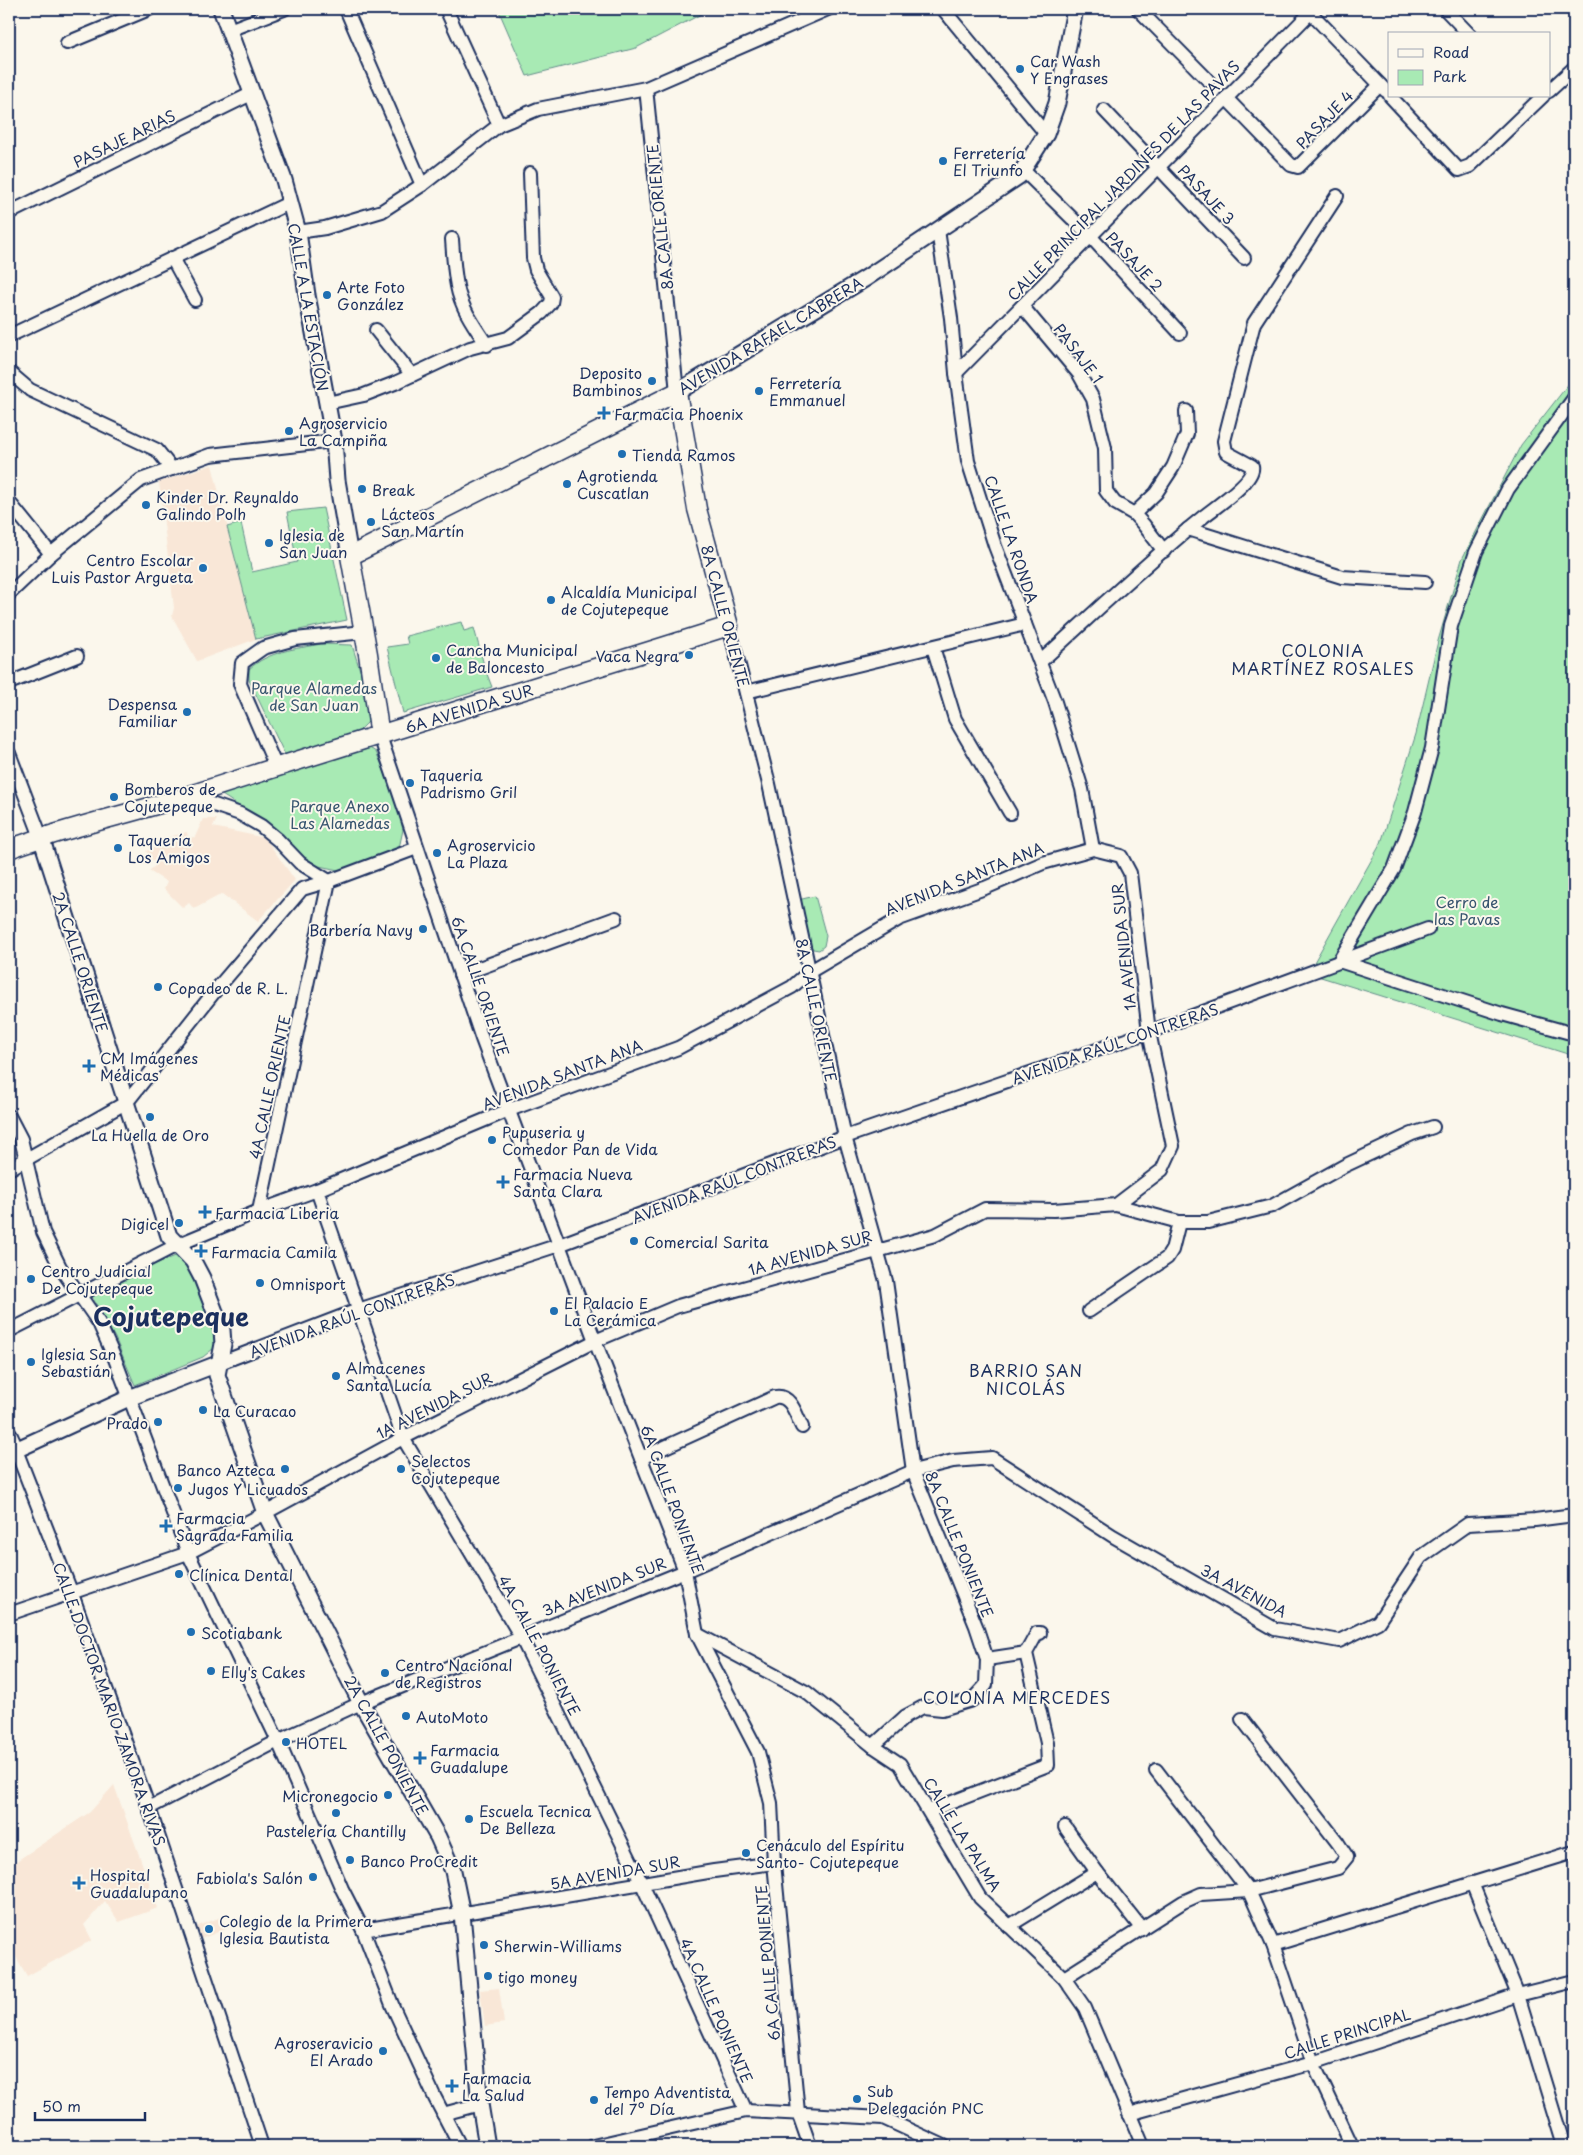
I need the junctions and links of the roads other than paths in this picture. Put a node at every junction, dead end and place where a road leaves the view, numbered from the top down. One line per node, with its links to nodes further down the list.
1 (149, 9): 14 (street)
2 (222, 9): 12 (street, CALLE A LA ESTACIÓN)
3 (284, 9): 12 (street)
4 (346, 9): 31 (street)
5 (446, 9): 26 (street)
6 (828, 9): 18 (street)
7 (943, 9): 27 (street)
8 (1075, 9): 27 (street, AVENIDA RAFAEL CABRERA)
9 (1138, 9): 16 (street)
10 (1445, 9): 13 (street)
11 (1310, 10): 17 (street); 22 (street, CALLE PRINCIPAL JARDINES DE LAS PAVAS)
12 (229, 30): 20 (street, CALLE A LA ESTACIÓN)
13 (1467, 32)
14 (68, 42)
15 (1574, 68): 19 (street)
16 (1208, 80)
17 (1380, 85): 21 (street); 22 (street, PASAJE 4)
18 (646, 88): 26 (street); 50 (street, 8A CALLE ORIENTE)
19 (1550, 90)
20 (253, 92): 33 (street, CALLE A LA ESTACIÓN); 34 (street, PASAJE ARIAS)
21 (1388, 94)
22 (1226, 98): 28 (street, CALLE PRINCIPAL JARDINES DE LAS PAVAS)
23 (1392, 98): 24 (street)
24 (1536, 98)
25 (1104, 110): 28 (street, PASAJE 3)
26 (499, 125): 31 (street)
27 (1046, 134): 29 (street, AVENIDA RAFAEL CABRERA)
28 (1158, 167): 37 (street, CALLE PRINCIPAL JARDINES DE LAS PAVAS); 40 (street, PASAJE 3)
29 (1023, 170): 35 (street, AVENIDA RAFAEL CABRERA); 37 (street, PASAJE 2)
30 (530, 173): 46 (street)
31 (422, 185): 36 (street)
32 (1337, 196): 58 (street)
33 (289, 203): 36 (street, CALLE A LA ESTACIÓN); 39 (street)
34 (9, 214)
35 (938, 230): 48 (street, CALLE LA RONDA); 50 (street, AVENIDA RAFAEL CABRERA)
36 (298, 232): 52 (street, CALLE A LA ESTACIÓN)
37 (1090, 236): 42 (street, CALLE PRINCIPAL JARDINES DE LAS PAVAS); 44 (street, PASAJE 2)
38 (452, 239): 46 (street)
39 (172, 258): 41 (street); 45 (street)
40 (1244, 258)
41 (195, 300)
42 (1022, 306): 48 (street, CALLE PRINCIPAL JARDINES DE LAS PAVAS); 57 (street, PASAJE 1)
43 (376, 330): 49 (street)
44 (1180, 333)
45 (9, 336)
46 (487, 345): 49 (street)
47 (9, 372): 55 (street)
48 (956, 373): 64 (street, CALLE LA RONDA)
49 (412, 375): 52 (street)
50 (677, 392): 61 (main road, AVENIDA RAFAEL CABRERA); 65 (main road, 8A CALLE ORIENTE)
51 (1574, 398): 85 (street)
52 (327, 403): 54 (street, CALLE A LA ESTACIÓN)
53 (1186, 411): 57 (street)
54 (334, 441): 55 (street); 61 (street, CALLE A LA ESTACIÓN)
55 (172, 469): 60 (street)
56 (9, 502): 60 (street)
57 (1134, 514): 59 (street, PASAJE 1)
58 (1188, 529): 59 (street); 62 (street)
59 (1164, 551): 69 (street)
60 (51, 554): 63 (street)
61 (350, 556): 66 (main road)
62 (1424, 582)
63 (9, 594)
64 (1025, 624): 67 (street); 69 (street, CALLE LA RONDA)
65 (729, 626): 71 (street, 8A CALLE ORIENTE); 72 (main road, 6A AVENIDA SUR)
66 (364, 632): 72 (main road); 74 (street)
67 (933, 647): 71 (street); 76 (street)
68 (76, 656): 70 (street)
69 (1040, 662): 80 (street, CALLE LA RONDA)
70 (9, 682)
71 (746, 692): 86 (street, 8A CALLE ORIENTE)
72 (380, 736): 74 (main road, 6A AVENIDA SUR); 78 (street, 6A CALLE ORIENTE)
73 (9, 753): 77 (street, 2A CALLE ORIENTE)
74 (276, 767): 75 (main road, 6A AVENIDA SUR)
75 (188, 796): 77 (main road, 6A AVENIDA SUR); 82 (street)
76 (1010, 813)
77 (41, 837): 79 (main road, 6A AVENIDA SUR); 90 (street, 2A CALLE ORIENTE)
78 (417, 848): 82 (street); 87 (street, 6A CALLE ORIENTE)
79 (9, 849)
80 (1093, 849): 81 (street, AVENIDA SANTA ANA); 86 (street, AVENIDA SANTA ANA)
81 (1122, 856): 88 (street, 1A AVENIDA SUR)
82 (329, 881): 90 (street); 99 (street, 4A CALLE ORIENTE)
83 (616, 918): 87 (street)
84 (1428, 928): 85 (street, AVENIDA RAÚL CONTRERAS)
85 (1339, 961): 88 (street, AVENIDA RAÚL CONTRERAS); 89 (street)
86 (809, 972): 91 (street, AVENIDA SANTA ANA); 94 (street, 8A CALLE ORIENTE)
87 (460, 975): 91 (street, 6A CALLE ORIENTE)
88 (1148, 1032): 94 (street, AVENIDA RAÚL CONTRERAS); 98 (street, 1A AVENIDA SUR)
89 (1574, 1034)
90 (127, 1102): 95 (street); 101 (street, 2A CALLE ORIENTE)
91 (509, 1110): 97 (street, AVENIDA SANTA ANA); 102 (street, 6A CALLE ORIENTE)
92 (9, 1116): 95 (street)
93 (1433, 1127): 100 (street)
94 (845, 1137): 102 (street, AVENIDA RAÚL CONTRERAS); 103 (street, 8A CALLE PONIENTE)
95 (27, 1161): 96 (street); 104 (street)
96 (9, 1169)
97 (317, 1190): 99 (street, AVENIDA SANTA ANA); 105 (street, 4A CALLE PONIENTE)
98 (1116, 1205): 100 (street); 103 (street, 1A AVENIDA SUR)
99 (259, 1211): 101 (street, AVENIDA SANTA ANA)
100 (1179, 1222): 106 (street)
101 (177, 1245): 104 (street, AVENIDA SANTA ANA); 109 (street, 2A CALLE ORIENTE)
102 (559, 1245): 105 (street, AVENIDA RAÚL CONTRERAS); 108 (street, 6A CALLE PONIENTE)
103 (877, 1250): 108 (street, 1A AVENIDA SUR); 116 (street, 8A CALLE PONIENTE)
104 (80, 1296): 107 (street, AVENIDA SANTA ANA); 110 (street)
105 (358, 1310): 109 (street, AVENIDA RAÚL CONTRERAS); 113 (street, 4A CALLE PONIENTE)
106 (1089, 1311)
107 (9, 1331)
108 (595, 1341): 113 (street, 1A AVENIDA SUR); 115 (street, 6A CALLE PONIENTE)
109 (220, 1363): 110 (street, AVENIDA RAÚL CONTRERAS); 117 (street, 2A CALLE PONIENTE)
110 (129, 1398): 114 (street, AVENIDA RAÚL CONTRERAS); 119 (street)
111 (802, 1427): 115 (street)
112 (9, 1435): 114 (street, CALLE DOCTOR MARIO ZAMORA RIVAS)
113 (403, 1438): 117 (street, 1A AVENIDA SUR); 125 (street, 4A CALLE PONIENTE)
114 (12, 1452): 121 (street, CALLE DOCTOR MARIO ZAMORA RIVAS)
115 (641, 1458): 120 (street, 6A CALLE PONIENTE)
116 (913, 1471): 118 (street, 3A AVENIDA); 120 (street, 3A AVENIDA SUR); 127 (street, 8A CALLE PONIENTE)
117 (266, 1514): 119 (street, 1A AVENIDA SUR); 128 (street, 2A CALLE PONIENTE)
118 (1574, 1515)
119 (188, 1553): 121 (street, 1A AVENIDA SUR); 130 (street)
120 (685, 1571): 124 (street, 6A CALLE PONIENTE); 125 (street, 3A AVENIDA SUR)
121 (72, 1594): 122 (street, 1A AVENIDA SUR); 133 (street, CALLE DOCTOR MARIO ZAMORA RIVAS)
122 (9, 1614)
123 (1040, 1633): 126 (street)
124 (697, 1634): 131 (street, CALLE LA PALMA); 137 (street, 6A CALLE PONIENTE)
125 (521, 1637): 128 (street, 3A AVENIDA SUR); 140 (street, 4A CALLE PONIENTE)
126 (1026, 1653): 127 (street); 134 (street)
127 (987, 1659): 131 (street, 8A CALLE PONIENTE)
128 (361, 1703): 130 (street, 3A AVENIDA SUR); 142 (street, 2A CALLE PONIENTE)
129 (1242, 1720): 141 (street)
130 (278, 1741): 133 (street, 3A AVENIDA SUR); 145 (street)
131 (873, 1746): 134 (street, CALLE LA PALMA)
132 (1156, 1770): 141 (street)
133 (149, 1808): 156 (street, CALLE DOCTOR MARIO ZAMORA RIVAS)
134 (929, 1811): 143 (street, CALLE LA PALMA)
135 (1065, 1827): 138 (street)
136 (1574, 1852): 139 (street)
137 (774, 1863): 140 (street, 5A AVENIDA SUR); 153 (street, 6A CALLE PONIENTE)
138 (1097, 1872): 143 (street); 144 (street)
139 (1472, 1883): 146 (street); 149 (street)
140 (642, 1884): 142 (street, 5A AVENIDA SUR); 152 (street, 4A CALLE PONIENTE)
141 (1249, 1891): 144 (street); 146 (street)
142 (462, 1914): 145 (street, 5A AVENIDA SUR); 151 (street, 2A CALLE PONIENTE)
143 (1009, 1926): 147 (street, CALLE LA PALMA)
144 (1142, 1929): 147 (street)
145 (363, 1930): 154 (street)
146 (1273, 1945): 150 (street)
147 (1064, 1978): 155 (street, CALLE LA PALMA)
148 (1574, 1981): 149 (street, CALLE PRINCIPAL)
149 (1518, 1995): 150 (street, CALLE PRINCIPAL); 164 (street)
150 (1313, 2063): 155 (street, CALLE PRINCIPAL); 163 (street)
151 (480, 2104): 154 (street); 158 (street, 2A CALLE PONIENTE)
152 (746, 2111): 153 (street); 159 (street)
153 (798, 2112): 160 (street, 6A CALLE PONIENTE); 161 (street)
154 (443, 2114): 157 (street)
155 (1129, 2114): 162 (street, CALLE LA PALMA)
156 (262, 2146)
157 (460, 2146)
158 (487, 2146)
159 (593, 2146)
160 (810, 2146)
161 (944, 2146)
162 (1143, 2146)
163 (1352, 2146)
164 (1564, 2146)

